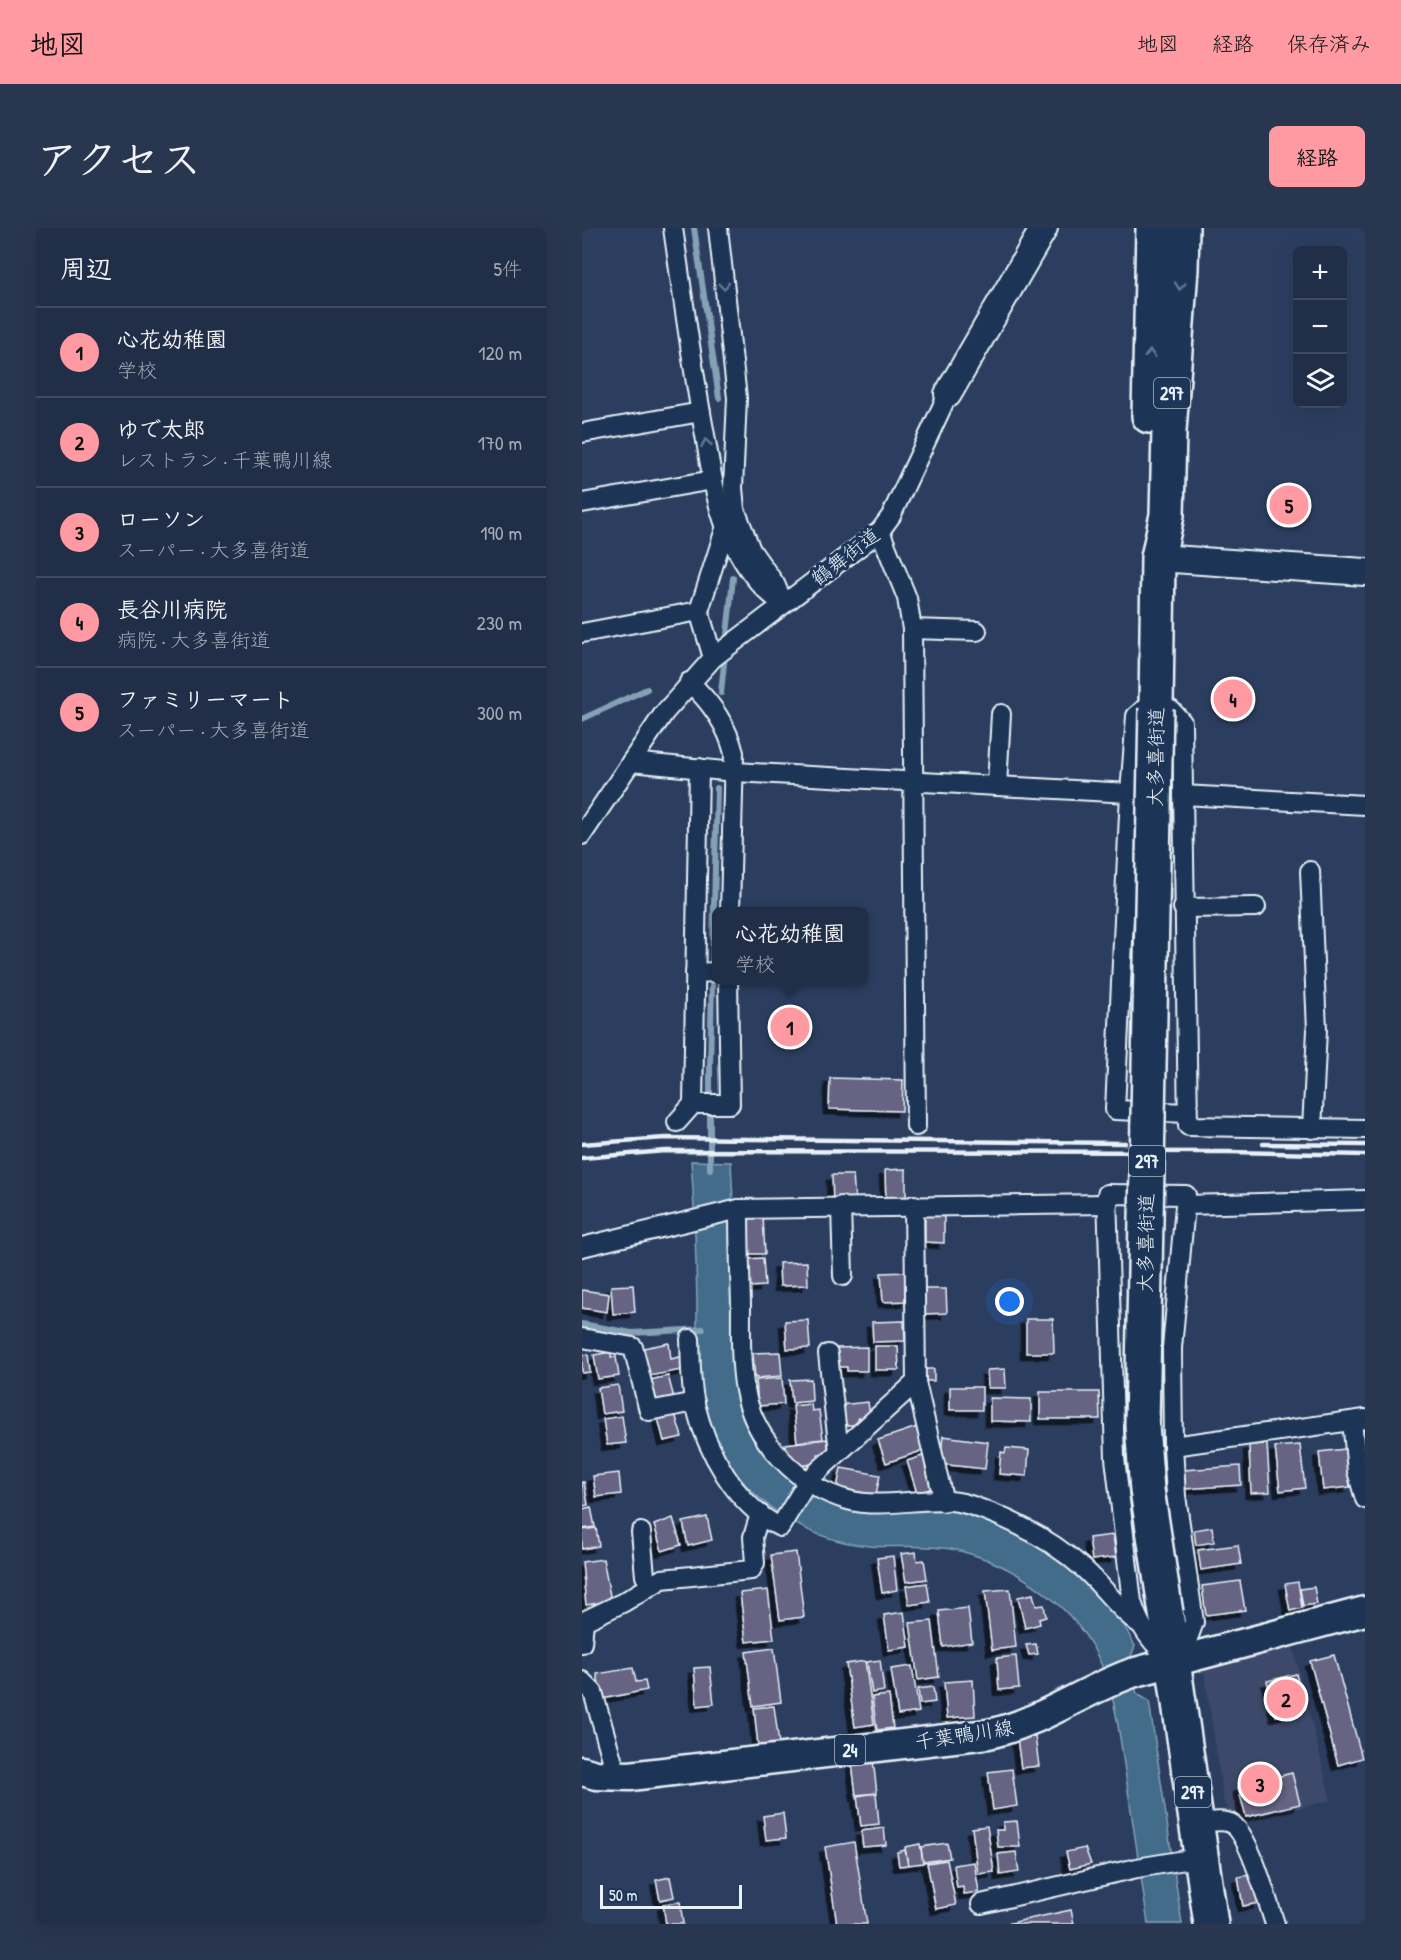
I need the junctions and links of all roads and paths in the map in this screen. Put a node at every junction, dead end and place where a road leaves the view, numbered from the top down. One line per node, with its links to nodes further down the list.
1 (673, 228): 7 (street)
2 (718, 228): 15 (street, one-way to 15)
3 (1044, 228): 6 (street, 鶴舞街道)
4 (1153, 228): 13 (highway, 大多喜街道 / 297, one-way to 4)
5 (1182, 228): 13 (highway, 大多喜街道 / 297, one-way to 13)
6 (948, 394): 12 (street, 鶴舞街道)
7 (700, 412): 8 (street); 9 (street, one-way to 7)
8 (582, 433)
9 (713, 480): 10 (street); 11 (street)
10 (582, 503)
11 (726, 526): 15 (street); 16 (street)
12 (880, 531): 15 (street, 鶴舞街道); 17 (street)
13 (1158, 558): 14 (street); 22 (highway, 大多喜街道 / 297)
14 (1365, 572)
15 (783, 604): 20 (street, 鶴舞街道)
16 (699, 611): 19 (street); 20 (street)
17 (912, 629): 18 (street); 27 (street)
18 (977, 631)
19 (582, 633)
20 (713, 658): 21 (street, 鶴舞街道)
21 (689, 682): 24 (street, 鶴舞街道); 26 (street)
22 (1156, 708): 29 (street); 30 (street); 69 (highway, 大多喜街道 / 297, bridge)
23 (1001, 714): 28 (street)
24 (630, 762): 25 (street); 32 (street, 鶴舞街道)
25 (699, 768): 26 (street); 38 (street)
26 (735, 772): 27 (street); 34 (street)
27 (914, 782): 28 (street); 43 (street)
28 (998, 786): 29 (street)
29 (1130, 793): 41 (street)
30 (1183, 795): 31 (street); 36 (street)
31 (1365, 805)
32 (582, 835)
33 (1310, 871): 44 (street)
34 (730, 907)
35 (1256, 907): 36 (street)
36 (1183, 908): 41 (street)
37 (712, 972): 38 (street)
38 (695, 973): 40 (street)
39 (728, 985): 40 (street)
40 (693, 1104): 42 (street)
41 (1187, 1113): 44 (street)
42 (677, 1122)
43 (916, 1126)
44 (1311, 1129): 45 (street)
45 (1365, 1129)
46 (1365, 1200): 49 (street)
47 (1108, 1204): 48 (street); 49 (street); 69 (street)
48 (914, 1205): 50 (street); 57 (street)
49 (1186, 1205): 60 (street)
50 (841, 1206): 51 (street); 53 (street)
51 (737, 1210): 52 (street); 62 (street)
52 (582, 1247)
53 (843, 1275)
54 (582, 1338): 58 (street)
55 (690, 1339): 58 (street)
56 (828, 1354): 61 (street)
57 (916, 1382): 61 (street); 64 (street)
58 (694, 1402): 65 (street)
59 (1358, 1420): 60 (street); 63 (street)
60 (1173, 1446): 72 (street)
61 (839, 1452): 62 (street)
62 (808, 1481): 64 (street); 65 (street)
63 (1365, 1499)
64 (944, 1502): 69 (street)
65 (760, 1514): 67 (street)
66 (641, 1532): 67 (street)
67 (651, 1585): 70 (street)
68 (1365, 1611): 72 (main road, 千葉鴨川線 / 24)
69 (1152, 1618): 72 (highway, 大多喜街道 / 297)
70 (583, 1622): 71 (street)
71 (582, 1643)
72 (1173, 1661): 75 (main road, 千葉鴨川線 / 24); 76 (highway, 大多喜街道 / 297)
73 (582, 1681): 75 (street)
74 (582, 1771): 75 (main road, 千葉鴨川線 / 24)
75 (617, 1777)
76 (1198, 1824): 77 (highway, 大多喜街道 / 297); 80 (street)
77 (1189, 1860): 78 (street); 79 (highway, 大多喜街道 / 297)
78 (981, 1904)
79 (1211, 1924)
80 (1275, 1924)

